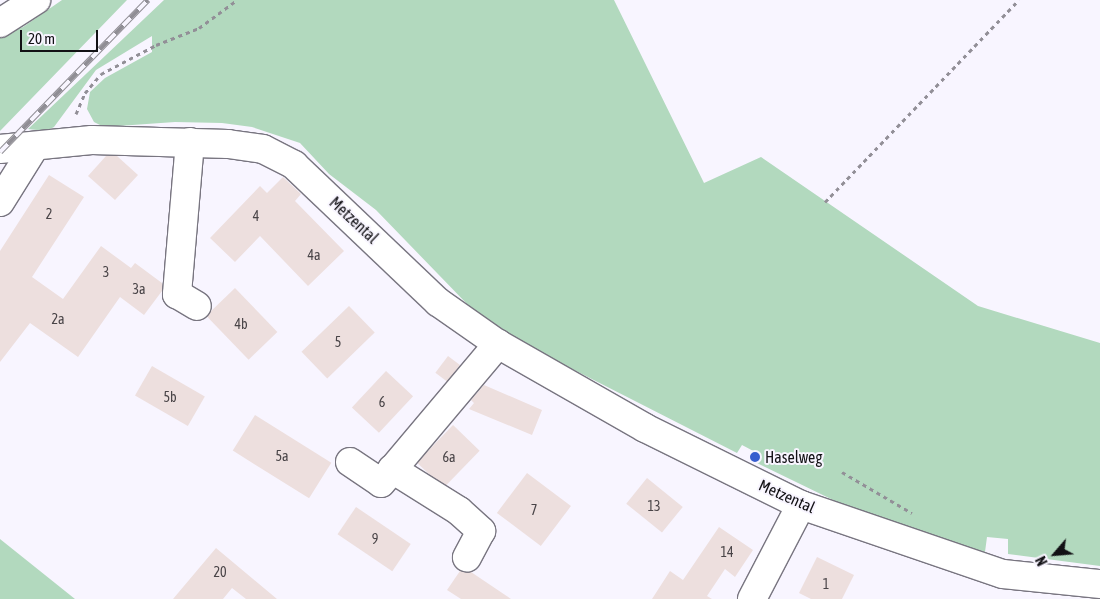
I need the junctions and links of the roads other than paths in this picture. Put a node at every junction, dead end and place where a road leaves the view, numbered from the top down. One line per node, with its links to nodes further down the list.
1 (36, 0): 2 (street)
2 (0, 23)
3 (190, 142): 4 (street, Metzental); 7 (street); 8 (street, Metzental)
4 (35, 146): 5 (street, Metzental); 6 (street)
5 (0, 149)
6 (0, 202)
7 (197, 306)
8 (498, 344): 10 (street); 11 (street, Metzental)
9 (350, 462): 10 (street)
10 (392, 470): 12 (street)
11 (801, 505): 13 (street, Metzental); 14 (street)
12 (466, 557)
13 (1100, 584)
14 (752, 599)

